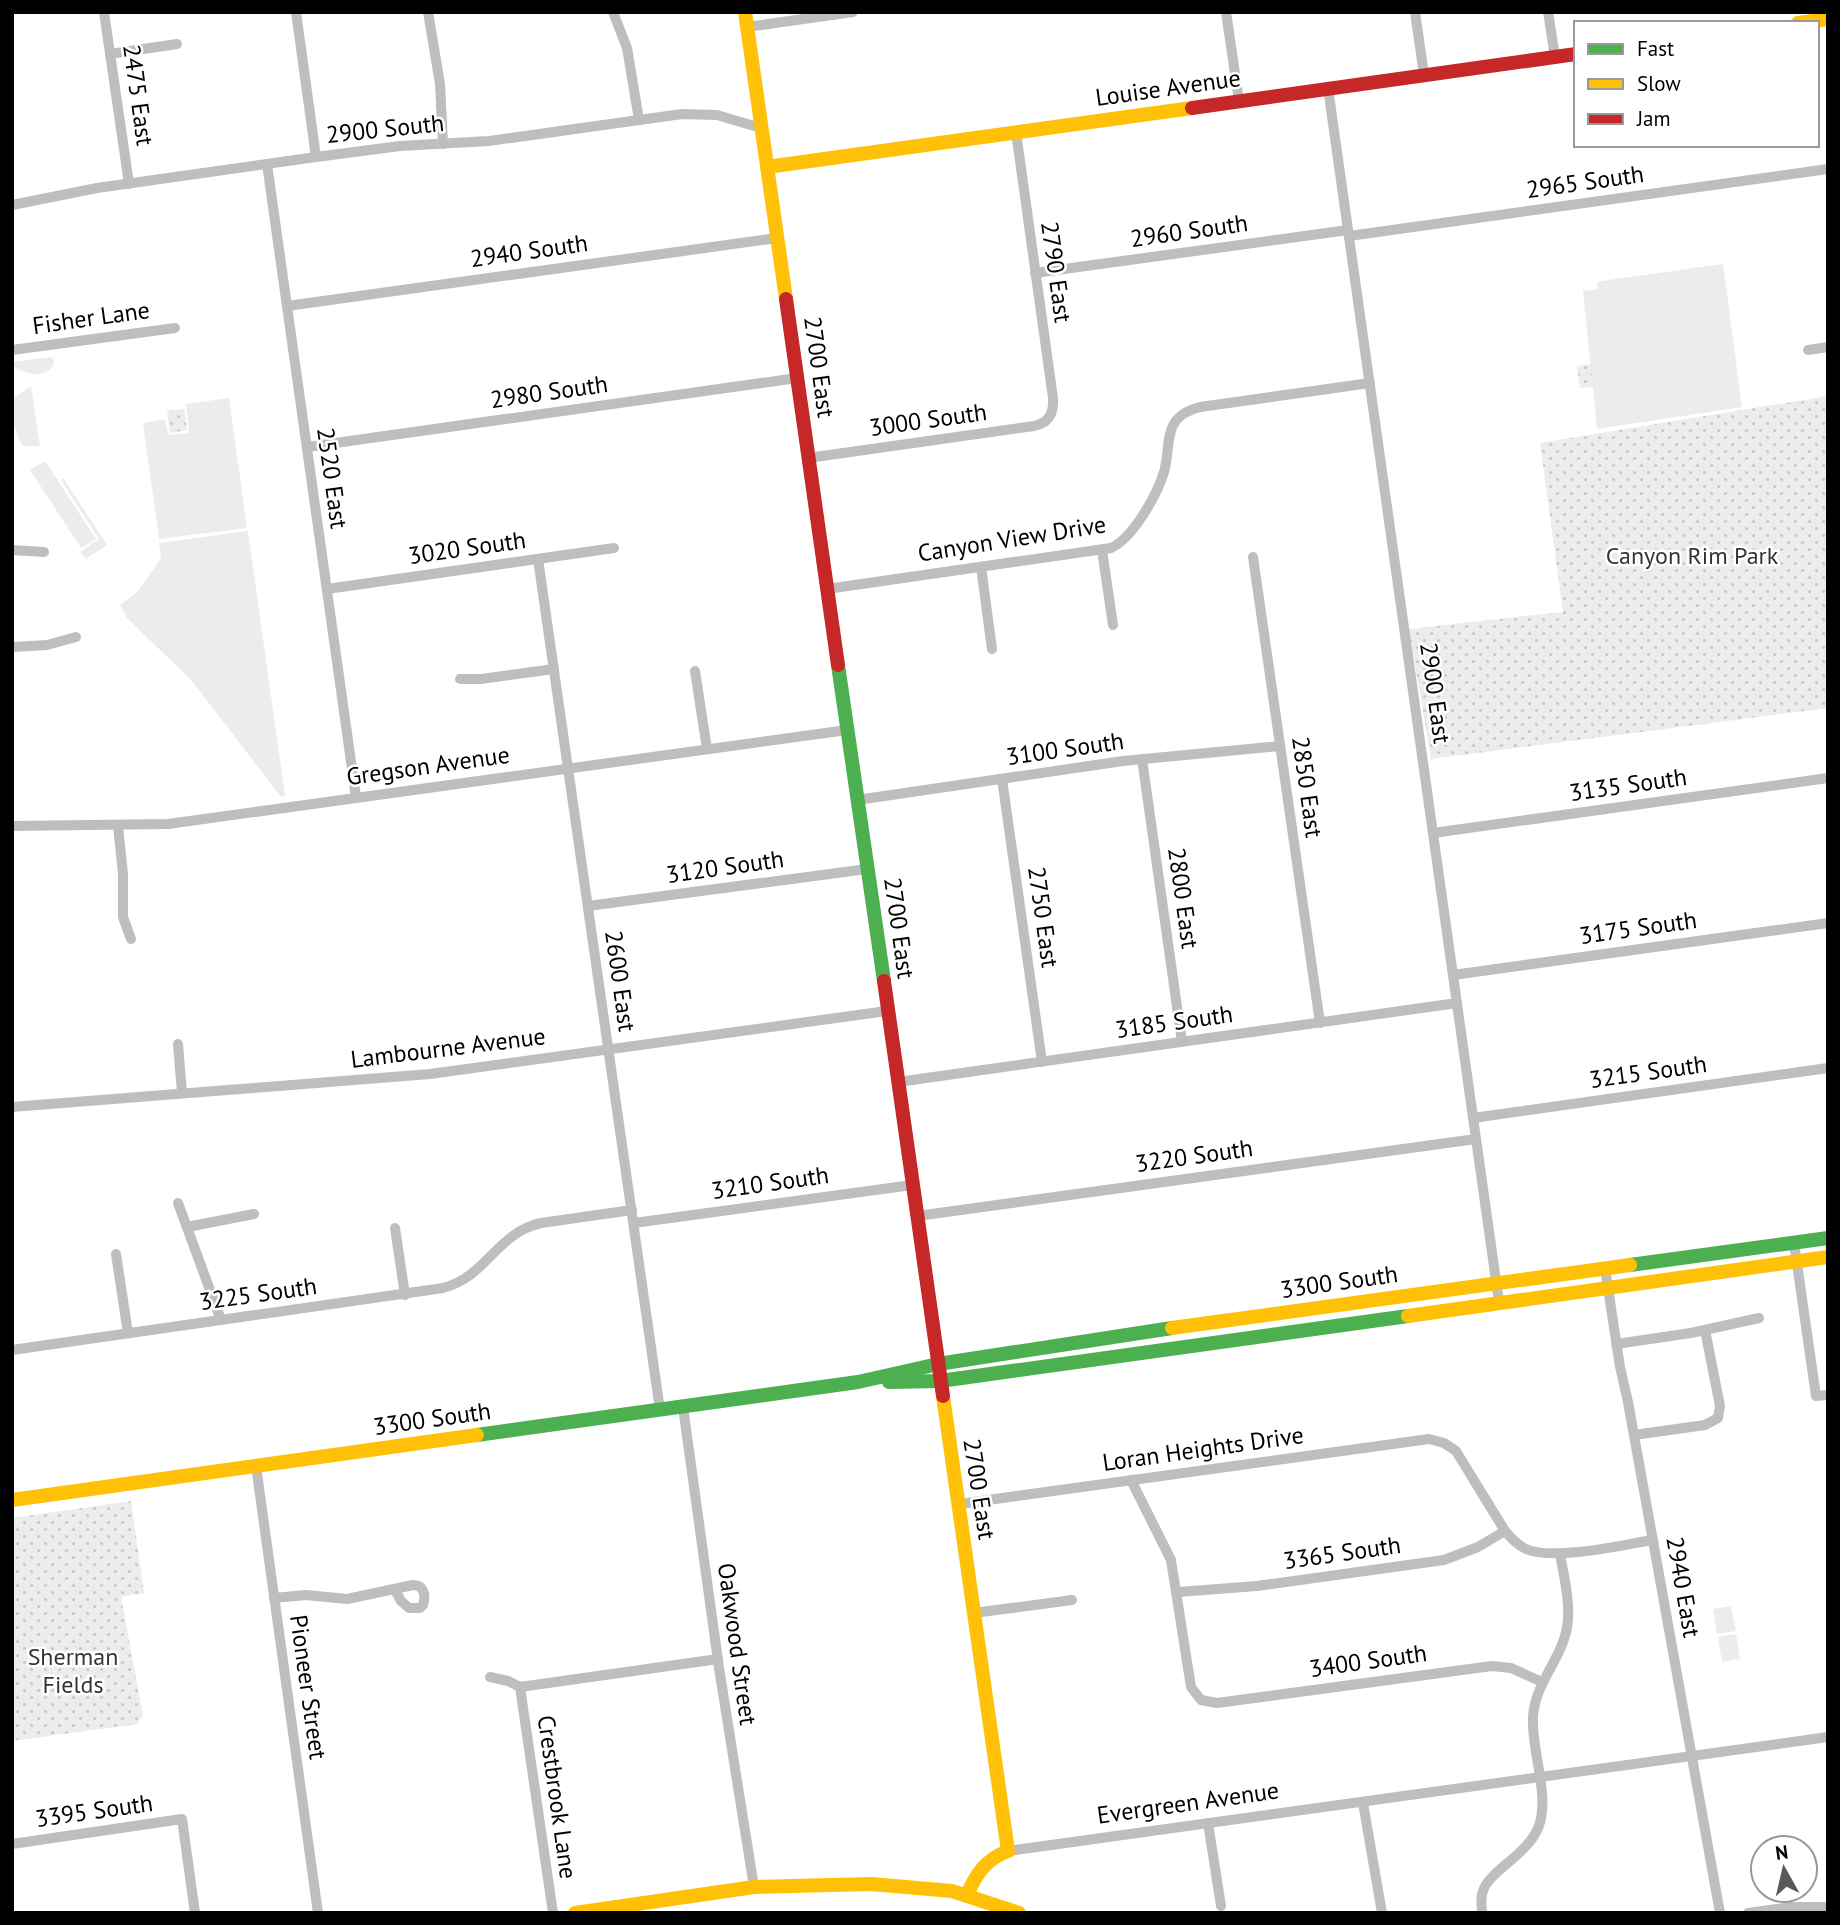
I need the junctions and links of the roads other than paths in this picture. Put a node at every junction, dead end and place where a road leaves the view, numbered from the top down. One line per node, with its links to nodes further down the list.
1 (104, 12): 11 (street, 2475 East)
2 (296, 12): 21 (street)
3 (428, 12): 20 (street)
4 (612, 12): 17 (street)
5 (853, 12): 9 (street)
6 (1226, 12): 16 (street)
7 (1415, 12): 14 (street)
8 (1548, 12): 13 (street)
9 (746, 20): 18 (street, 2700 East)
10 (177, 44): 11 (street)
11 (110, 54): 25 (street, 2475 East)
12 (1574, 54): 13 (street, Louise Avenue)
13 (1555, 57): 14 (street, Louise Avenue)
14 (1423, 75): 15 (street, Louise Avenue)
15 (1328, 89): 16 (street, Louise Avenue); 27 (street, 2900 East)
16 (1239, 101): 19 (street, Louise Avenue)
17 (639, 120): 18 (street, 2900 South); 20 (street, 2900 South)
18 (761, 128): 23 (street, 2700 East)
19 (1016, 132): 23 (street, Louise Avenue); 29 (street, 2790 East)
20 (443, 144): 21 (street, 2900 South)
21 (316, 157): 22 (street, 2900 South)
22 (267, 164): 25 (street, 2900 South); 30 (street, 2520 East)
23 (767, 167): 28 (street, 2700 East)
24 (1828, 169): 27 (street, 2965 South)
25 (129, 184): 26 (street, 2900 South)
26 (12, 205)
27 (1349, 233): 29 (street, 2960 South); 36 (street, 2900 East)
28 (777, 238): 30 (street, 2940 South); 35 (street, 2700 East)
29 (1035, 274): 37 (street, 2790 East)
30 (287, 306): 38 (street, 2520 East)
31 (175, 328): 34 (street, Fisher Lane)
32 (1828, 347): 33 (street)
33 (1808, 349)
34 (12, 350)
35 (797, 378): 38 (street, 2980 South); 39 (street, 2700 East)
36 (1370, 383): 42 (street, Canyon View Drive); 67 (street, 2900 East)
37 (1050, 417): 39 (street, 3000 South)
38 (307, 447): 47 (street, 2520 East)
39 (808, 458): 48 (street, 2700 East)
40 (614, 548): 45 (street, 3020 South)
41 (12, 550): 43 (street)
42 (1102, 550): 46 (street, Canyon View Drive); 49 (street)
43 (44, 552)
44 (1253, 557): 57 (street, 2850 East)
45 (538, 559): 47 (street, 3020 South); 53 (street, 2600 East)
46 (981, 567): 48 (street, Canyon View Drive); 52 (street)
47 (327, 589): 63 (street, 2520 East)
48 (827, 589): 56 (street, 2700 East)
49 (1113, 625)
50 (76, 637): 51 (street)
51 (12, 647)
52 (992, 649)
53 (554, 669): 55 (street); 60 (street, 2600 East)
54 (695, 671): 58 (street)
55 (460, 679)
56 (847, 730): 58 (street, Gregson Avenue); 64 (street, 2700 East)
57 (1280, 746): 59 (street, 3100 South); 75 (street, 2850 East)
58 (707, 749): 60 (street, Gregson Avenue)
59 (1142, 760): 62 (street, 3100 South); 76 (street, 2800 East)
60 (568, 768): 63 (street, Gregson Avenue); 69 (street, 2600 East)
61 (1828, 778): 67 (street, 3135 South)
62 (1002, 779): 64 (street, 3100 South); 79 (street, 2750 East)
63 (356, 797): 65 (street, Gregson Avenue)
64 (857, 800): 68 (street, 2700 East)
65 (118, 826): 66 (street, Gregson Avenue); 71 (street)
66 (12, 827)
67 (1433, 833): 72 (street, 2900 East)
68 (867, 869): 69 (street, 3120 South); 74 (street, 2700 East)
69 (588, 906): 78 (street, 2600 East)
70 (1828, 923): 72 (street, 3175 South)
71 (131, 939)
72 (1453, 975): 73 (street, 2900 East)
73 (1457, 1003): 75 (street, 3185 South); 84 (street, 2900 East)
74 (887, 1011): 78 (street, Lambourne Avenue); 81 (street, 2700 East)
75 (1320, 1023): 76 (street, 3185 South)
76 (1182, 1042): 79 (street, 3185 South)
77 (178, 1044): 82 (street)
78 (609, 1049): 82 (street, Lambourne Avenue); 88 (street, 2600 East)
79 (1042, 1062): 81 (street, 3185 South)
80 (1828, 1068): 84 (street, 3215 South)
81 (898, 1082): 86 (street, 2700 East)
82 (182, 1093): 83 (street, Lambourne Avenue)
83 (12, 1107)
84 (1474, 1118): 85 (street, 2900 East)
85 (1476, 1139): 90 (street, 3220 South); 100 (street, 2900 East)
86 (912, 1185): 90 (street, 2700 East); 91 (street, 3210 South)
87 (178, 1203): 92 (street)
88 (632, 1210): 91 (street, 2600 East); 102 (street, 3225 South)
89 (254, 1214): 92 (street)
90 (917, 1216): 110 (street, 2700 East)
91 (634, 1223): 115 (street, 2600 East)
92 (187, 1227): 105 (street)
93 (395, 1228): 102 (street)
94 (1828, 1237): 95 (street, 3300 South)
95 (1794, 1242): 98 (street); 99 (street, 3300 South)
96 (117, 1254): 107 (street)
97 (1828, 1257): 98 (street, 3300 South)
98 (1797, 1261): 101 (street, 3300 South); 113 (street)
99 (1605, 1268): 100 (street, 3300 South); 101 (street, 2940 East)
100 (1497, 1283): 103 (street, 2900 East); 110 (street, 3300 South)
101 (1607, 1287): 103 (street, 3300 South); 108 (street, 2940 East)
102 (405, 1295): 105 (street, 3225 South)
103 (1499, 1303): 111 (street, 3300 South)
104 (1759, 1318): 106 (street)
105 (221, 1320): 107 (street, 3225 South)
106 (1705, 1330): 108 (street); 116 (street)
107 (128, 1333): 109 (street, 3225 South)
108 (1616, 1344): 116 (street, 2940 East)
109 (12, 1350)
110 (938, 1364): 111 (street, 2700 East); 112 (street, 3300 South)
111 (940, 1381): 112 (street, 3300 South); 120 (street, 2700 East)
112 (858, 1382): 114 (street, 3300 South)
113 (1828, 1395)
114 (683, 1407): 115 (street, 3300 South); 129 (street, Oakwood Street)
115 (660, 1410): 117 (street, 3300 South)
116 (1634, 1435): 122 (street, 2940 East)
117 (256, 1466): 119 (street, 3300 South); 126 (street, Pioneer Street)
118 (1130, 1480): 120 (street, Loran Heights Drive); 121 (street, Loran Heights Drive); 125 (street)
119 (12, 1500)
120 (959, 1504): 128 (street, 2700 East)
121 (1505, 1531): 123 (street); 125 (street, 3365 South)
122 (1653, 1540): 123 (street); 134 (street, 2940 East)
123 (1560, 1553): 131 (street)
124 (395, 1590): 126 (street)
125 (1178, 1592): 131 (street, 3400 South)
126 (274, 1598): 145 (street, Pioneer Street)
127 (1072, 1600): 128 (street)
128 (974, 1613): 139 (street, 2700 East)
129 (718, 1659): 132 (street, Crestbrook Lane); 140 (street, Oakwood Street)
130 (490, 1677): 132 (street, Crestbrook Lane)
131 (1542, 1682): 135 (street)
132 (520, 1687): 146 (street, Crestbrook Lane)
133 (1828, 1737): 134 (street, Evergreen Avenue)
134 (1692, 1756): 135 (street, Evergreen Avenue); 151 (street, 2940 East)
135 (1539, 1777): 136 (street, Evergreen Avenue); 150 (street)
136 (1363, 1803): 137 (street, Evergreen Avenue); 149 (street)
137 (1208, 1823): 139 (street, Evergreen Avenue); 142 (street)
138 (12, 1844): 144 (street, 3395 South)
139 (1008, 1851): 141 (street, Evergreen Avenue)
140 (754, 1888): 141 (street); 147 (street)
141 (967, 1895): 148 (street)
142 (1221, 1906)
143 (1828, 1907): 152 (street)
144 (195, 1913)
145 (318, 1913)
146 (553, 1913)
147 (575, 1913)
148 (1019, 1913)
149 (1382, 1913)
150 (1482, 1913)
151 (1720, 1913)
152 (1748, 1913)

